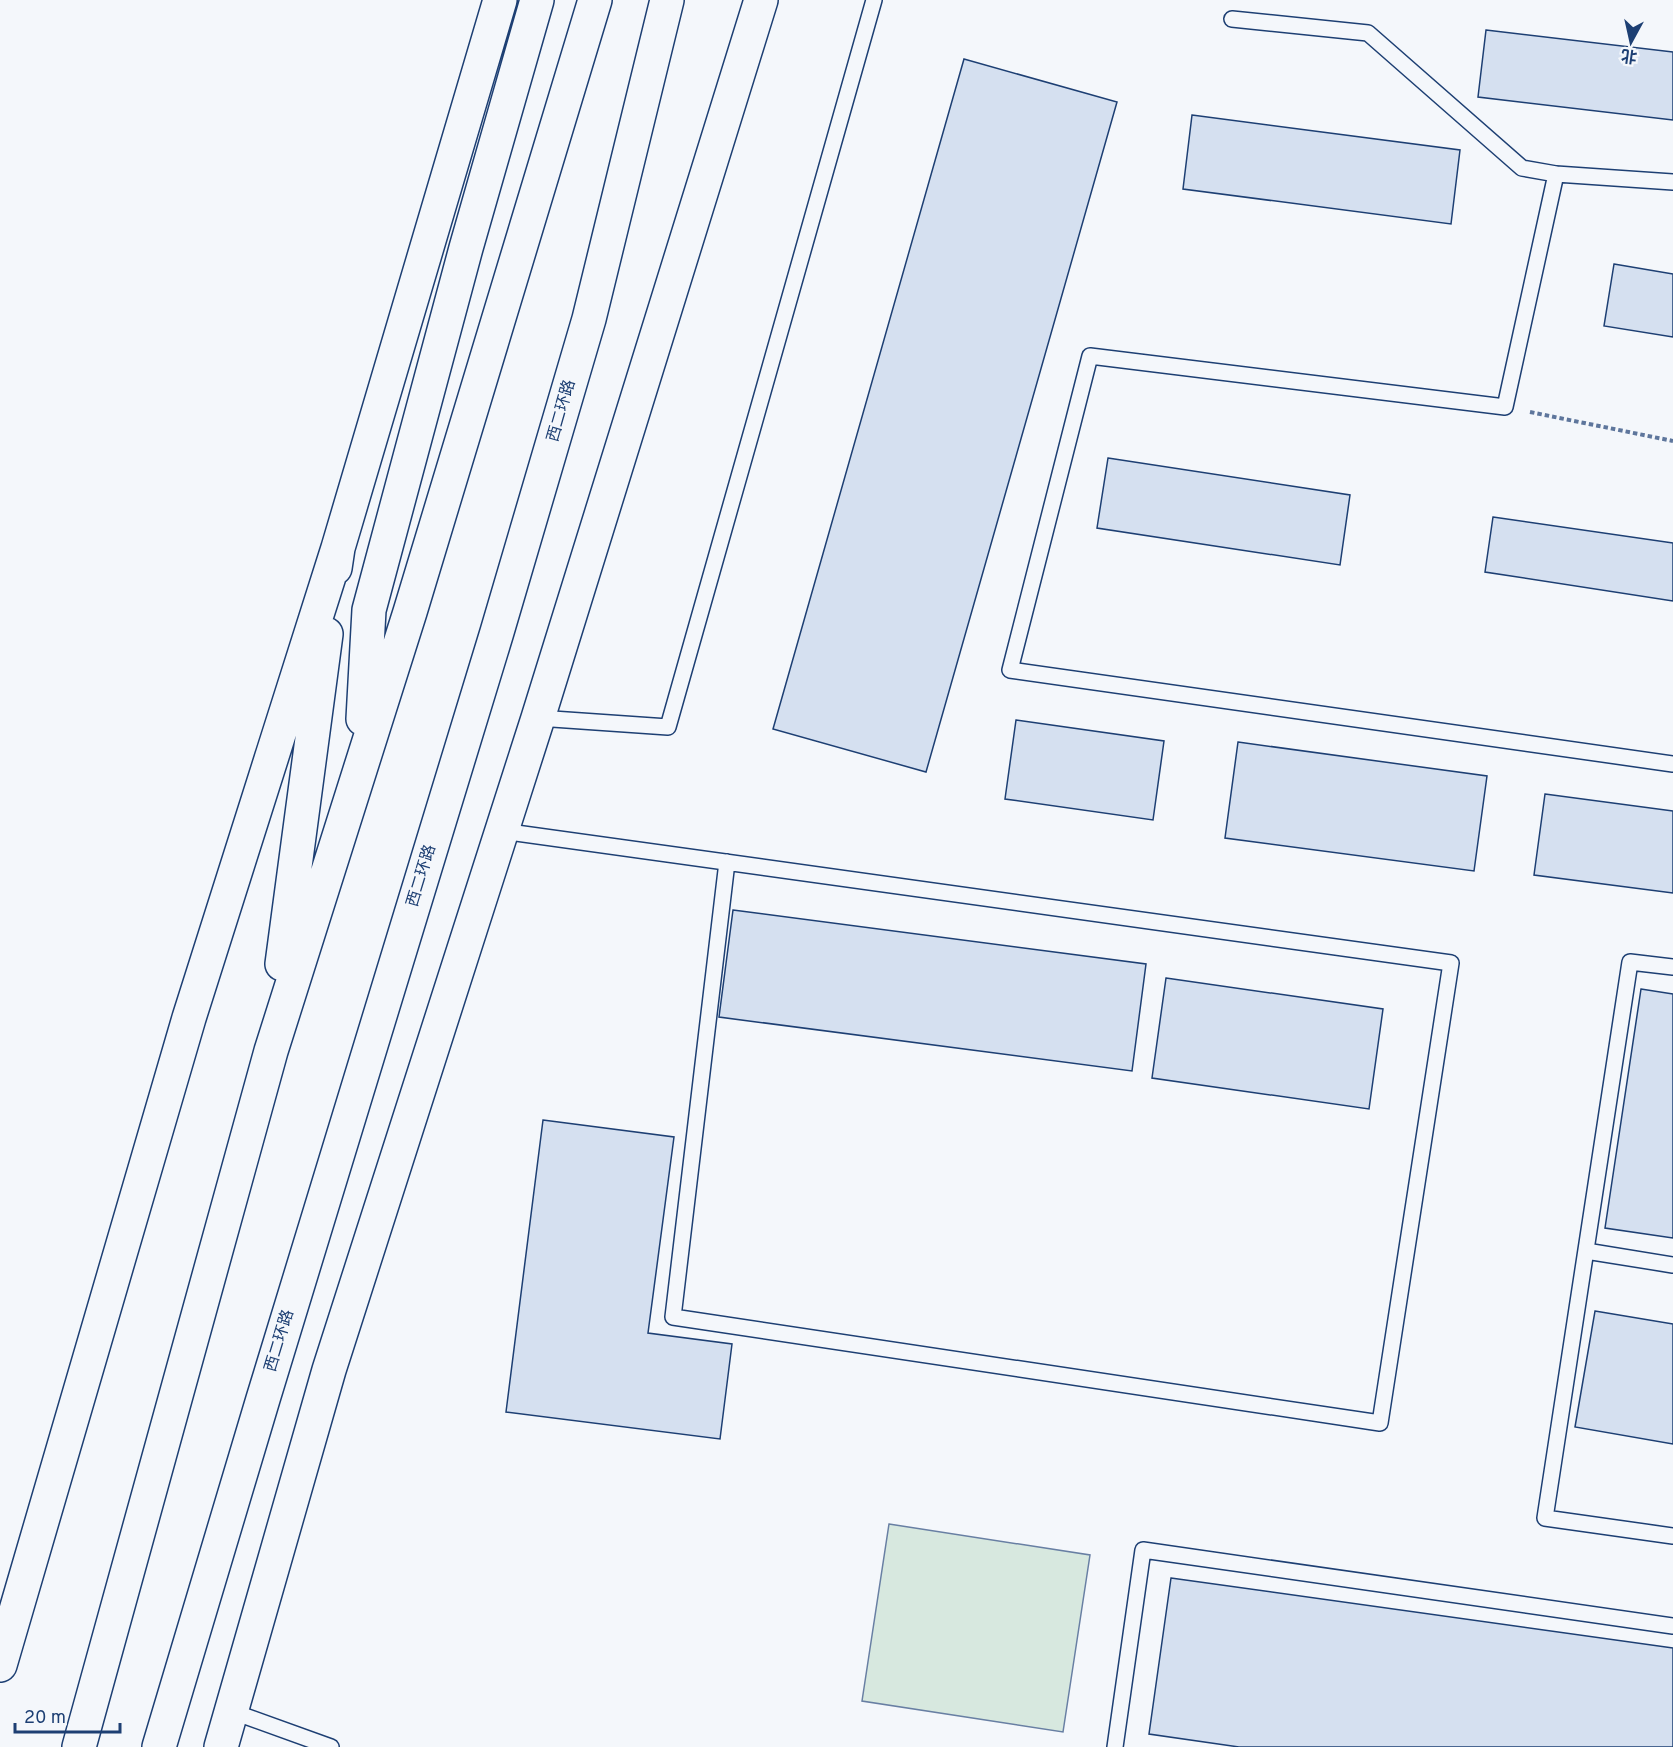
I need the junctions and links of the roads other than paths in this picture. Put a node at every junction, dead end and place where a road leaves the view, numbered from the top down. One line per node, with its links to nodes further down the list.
1 (500, 0): 10 (main road)
2 (537, 0): 13 (main road)
3 (595, 0): 13 (main road)
4 (667, 0): 25 (main road, 西二环路)
5 (761, 0): 11 (main road)
6 (874, 0): 11 (lane)
7 (1232, 19): 8 (lane)
8 (1557, 174): 9 (lane); 12 (lane)
9 (1673, 182)
10 (338, 548): 17 (main road); 22 (main road)
11 (538, 718): 14 (main road)
12 (1673, 764)
13 (361, 768): 17 (main road)
14 (502, 831): 15 (lane); 23 (main road)
15 (727, 862): 15 (lane)
16 (1673, 967): 18 (lane)
17 (271, 1051): 24 (main road)
18 (1586, 1251): 19 (lane); 20 (lane)
19 (1673, 1264)
20 (1673, 1536)
21 (1673, 1626): 28 (lane)
22 (0, 1665)
23 (231, 1711): 26 (main road); 27 (lane)
24 (79, 1747)
25 (159, 1747)
26 (221, 1747)
27 (331, 1747)
28 (1115, 1747)

